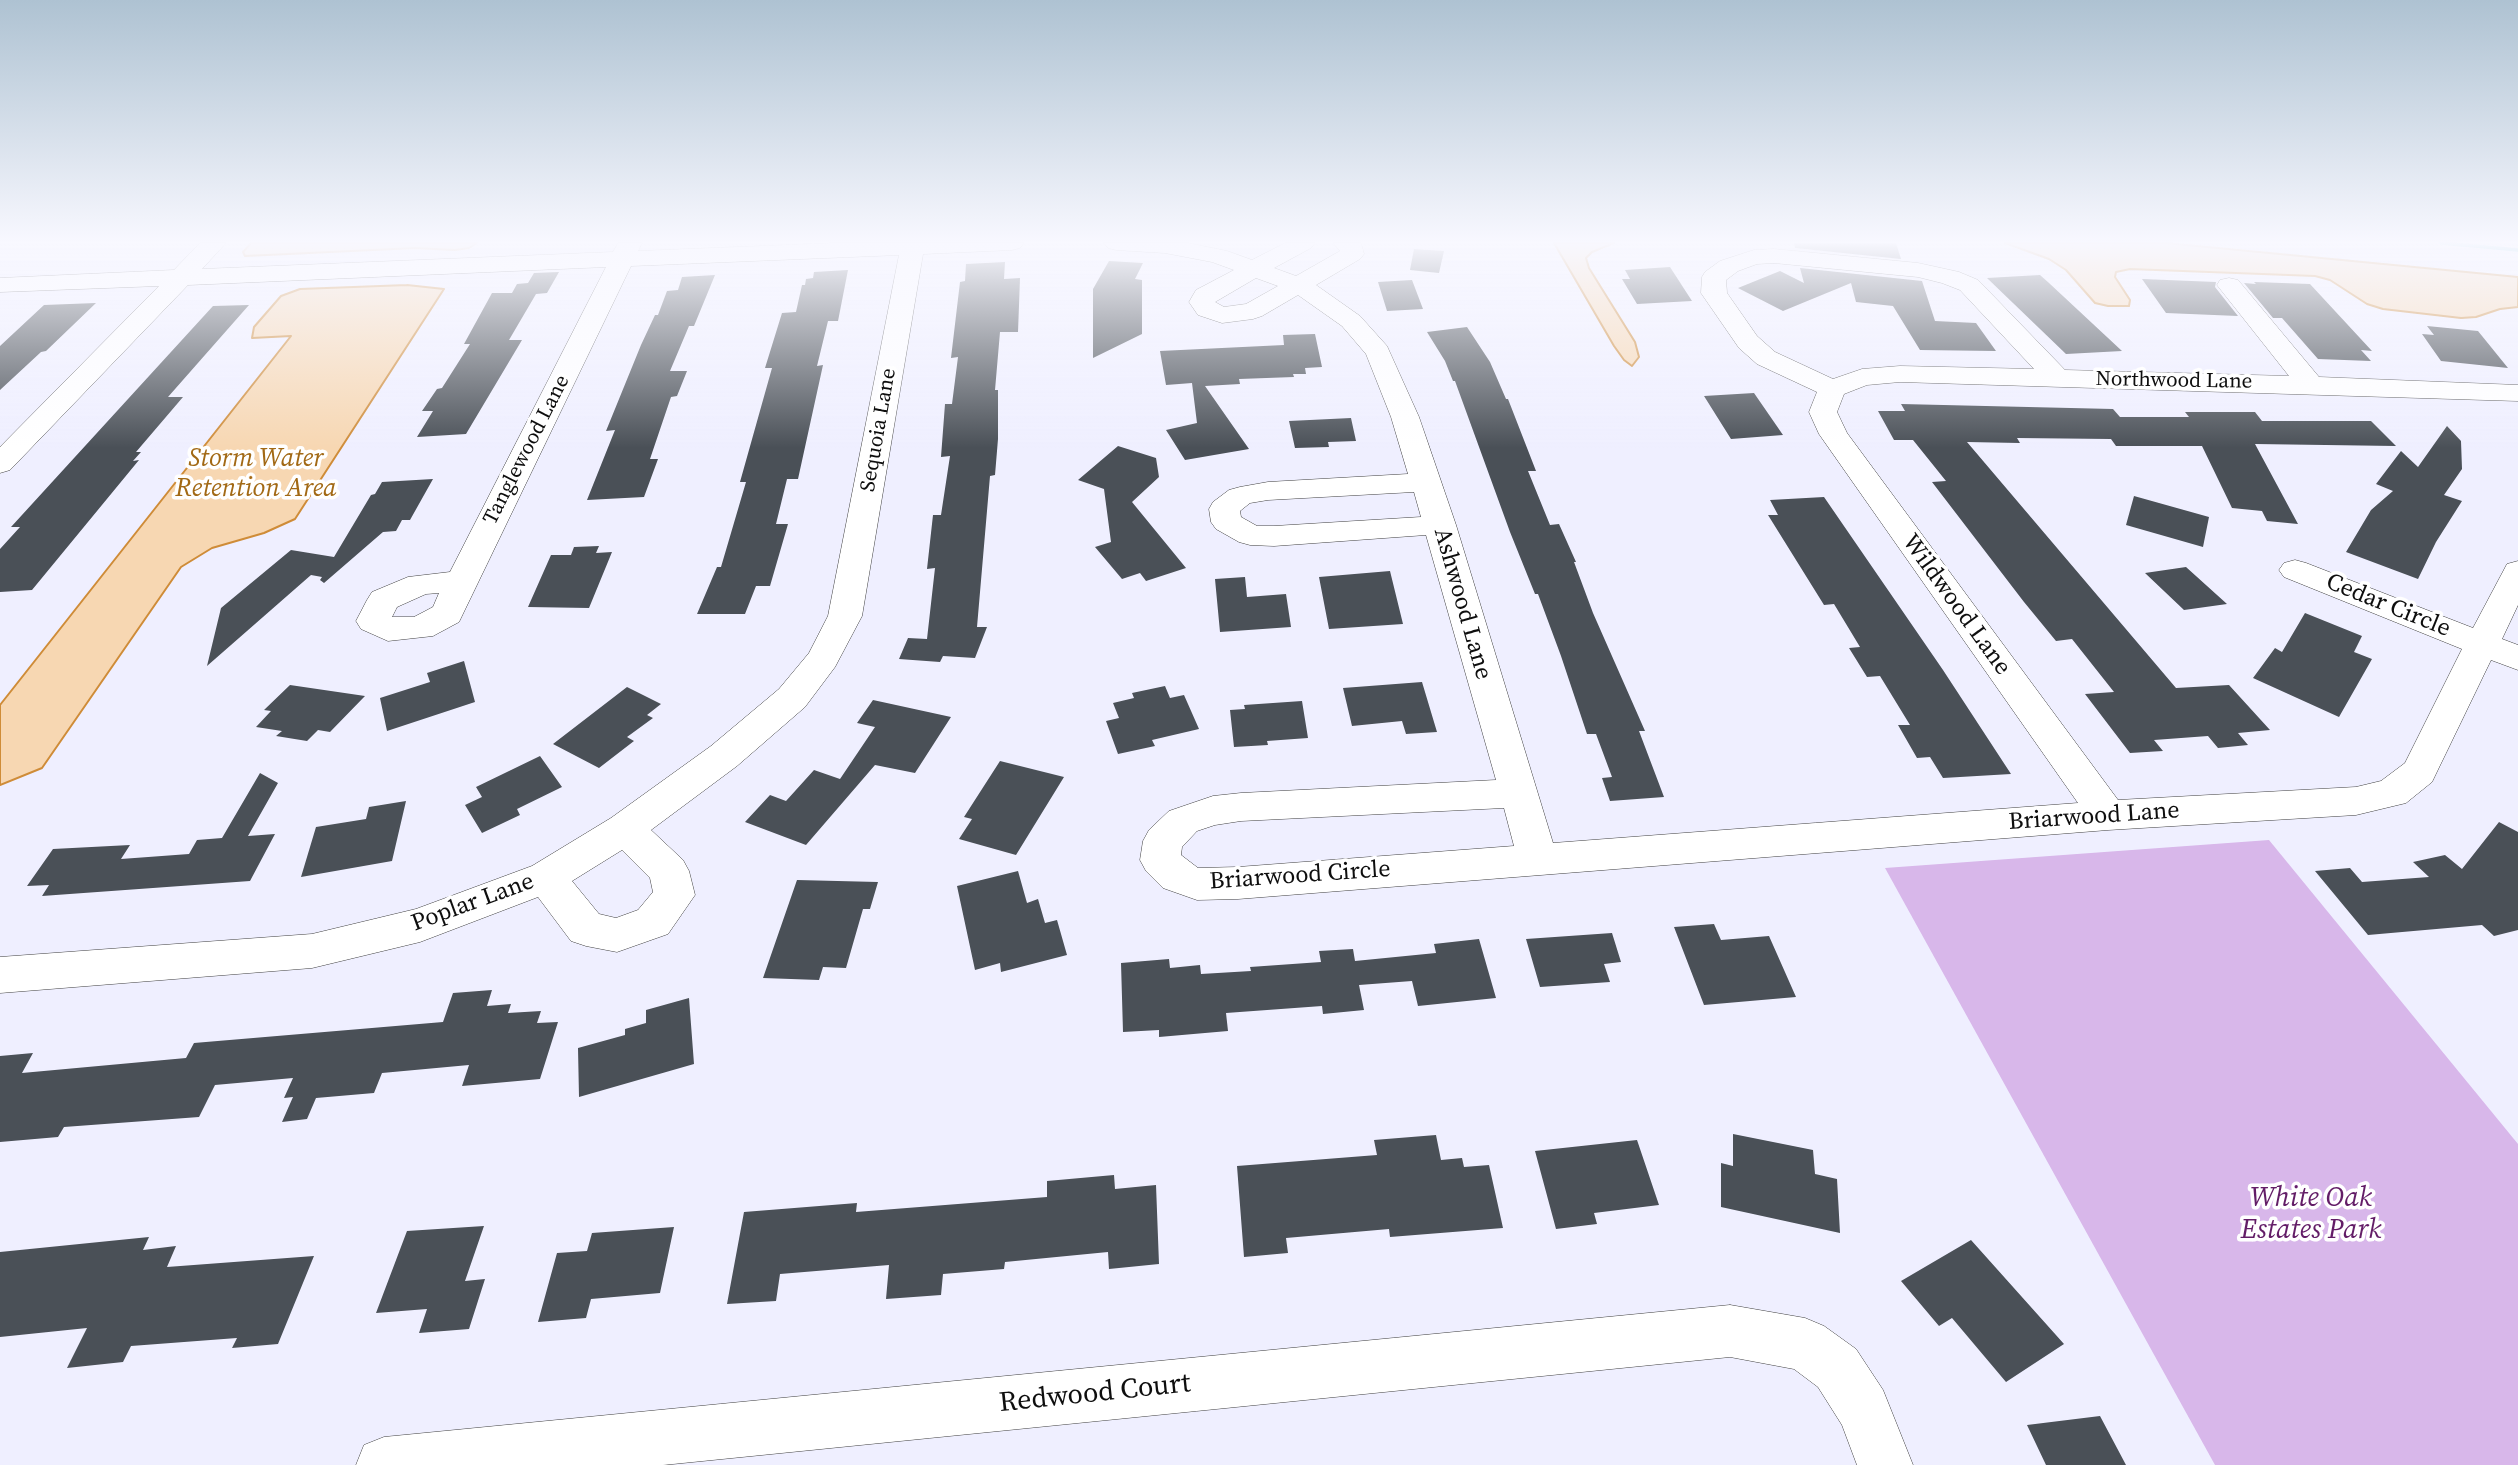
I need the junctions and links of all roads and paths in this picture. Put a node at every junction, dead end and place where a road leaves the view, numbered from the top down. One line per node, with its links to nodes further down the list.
1 (146, 311): 14 (street)
2 (596, 311): 20 (street, Tanglewood Lane)
3 (901, 311): 21 (street, Sequoia Lane)
4 (1211, 311): 5 (street)
5 (1254, 311)
6 (1337, 311): 16 (street, Ashwood Lane)
7 (1727, 311): 12 (street)
8 (1994, 311): 10 (street)
9 (2251, 311): 11 (street)
10 (2057, 378): 11 (street, Northwood Lane); 12 (street, Northwood Lane)
11 (2310, 384): 13 (street, Northwood Lane)
12 (1832, 389): 25 (street, Wildwood Lane)
13 (2518, 393)
14 (12, 438): 15 (street)
15 (0, 464)
16 (1426, 482): 17 (street, Ashwood Lane); 17 (street)
17 (1440, 525): 24 (street, Ashwood Lane)
18 (2295, 570): 22 (street, Cedar Circle)
19 (2518, 571): 22 (street, Briarwood Lane)
20 (461, 581)
21 (845, 616): 26 (street, Poplar Lane)
22 (2482, 643): 23 (street, Cedar Circle); 25 (street, Briarwood Lane)
23 (2518, 658)
24 (1516, 793): 27 (street, Ashwood Lane); 27 (street, Briarwood Circle)
25 (2108, 815): 27 (street, Briarwood Lane)
26 (625, 828): 28 (street, Poplar Lane); 28 (street)
27 (1538, 858)
28 (546, 877): 29 (street, Poplar Lane)
29 (0, 975)
30 (384, 1465): 31 (street, Redwood Court)
31 (1885, 1465)

